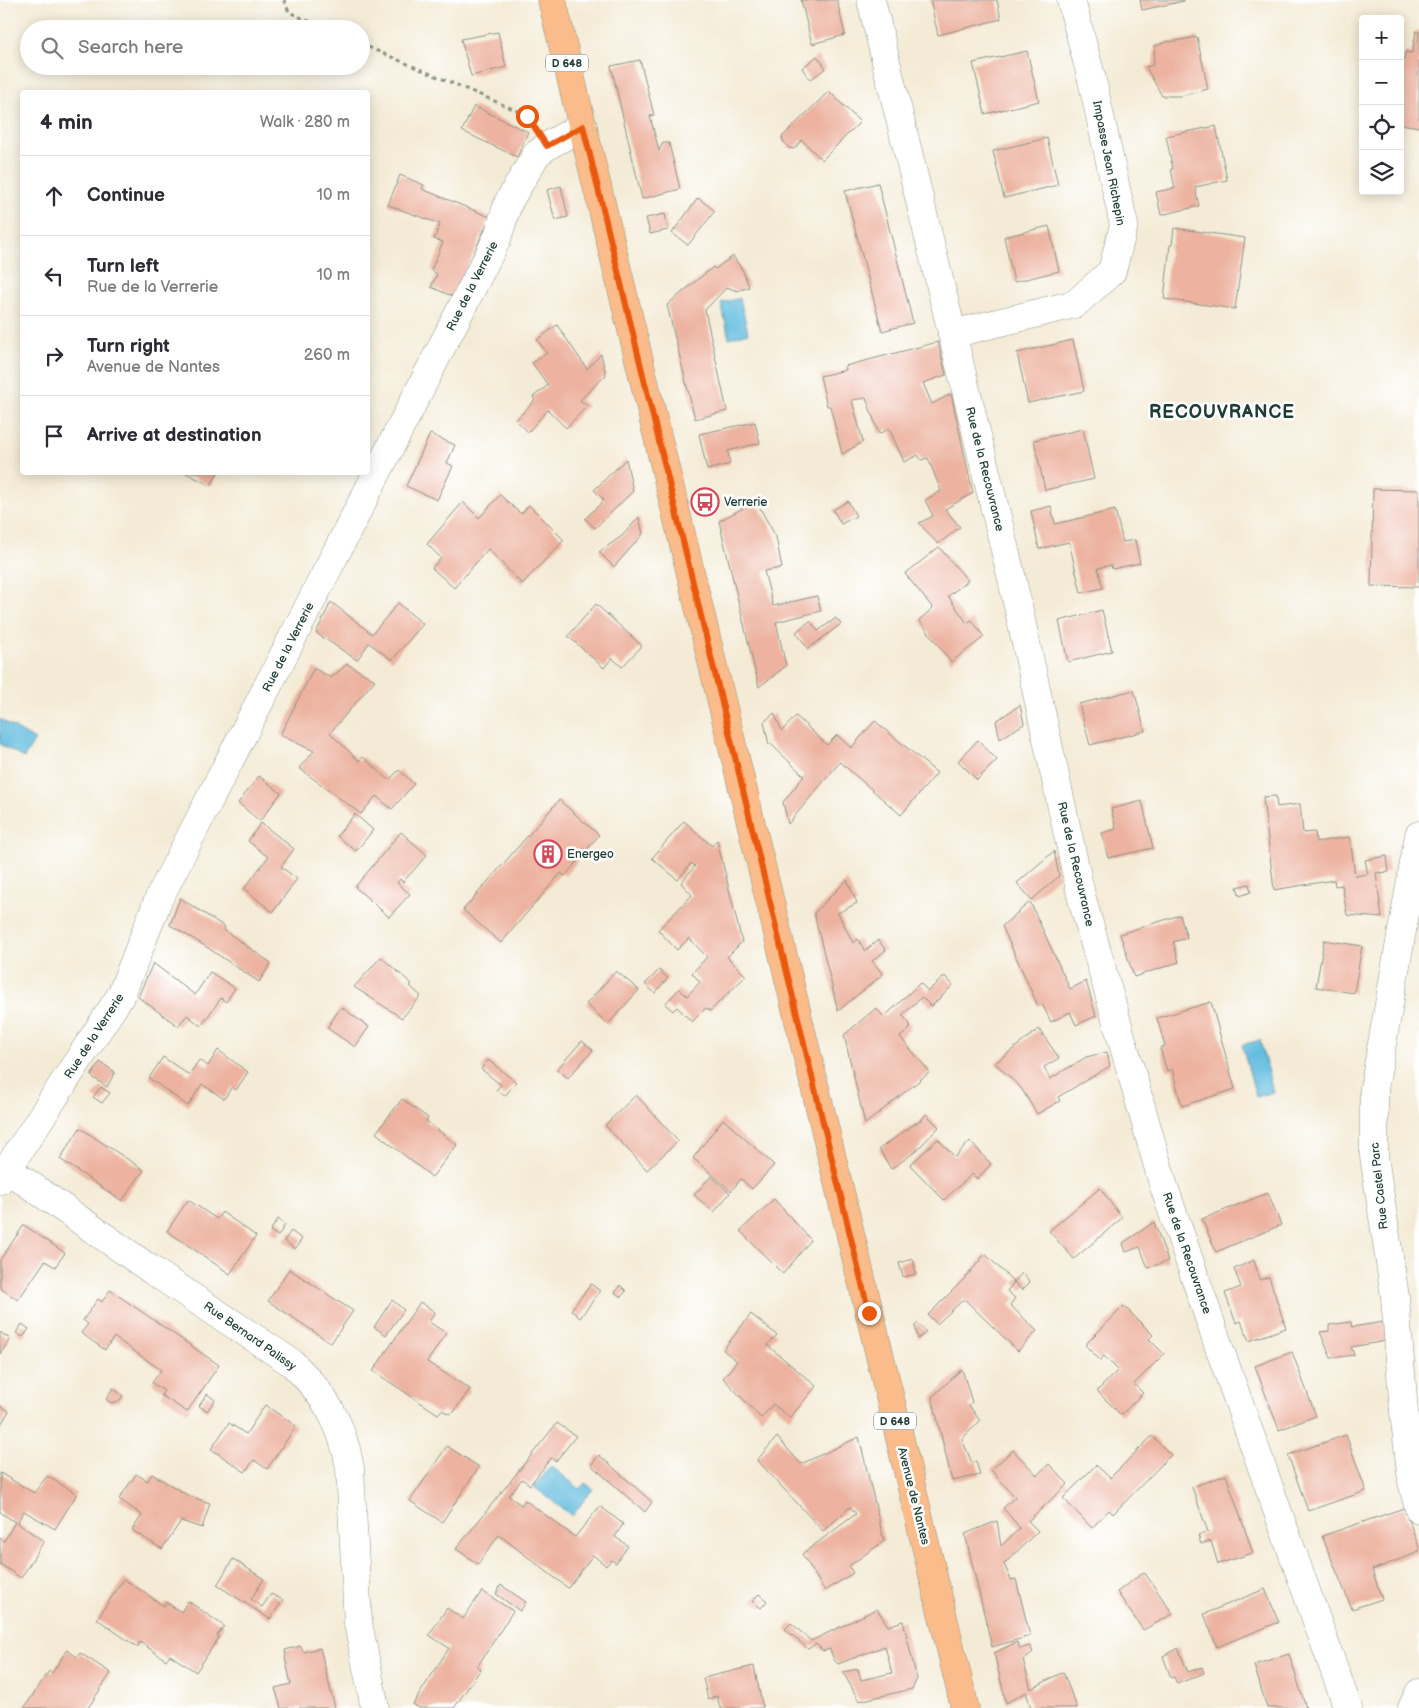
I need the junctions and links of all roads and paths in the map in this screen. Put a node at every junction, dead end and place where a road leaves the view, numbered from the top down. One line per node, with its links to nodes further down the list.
1 (284, 0): 5 (path)
2 (552, 0): 7 (main road, Avenue de Nantes / D 648)
3 (871, 0): 9 (street, Rue de la Recouvrance)
4 (1071, 0): 9 (street, Impasse Jean Richepin)
5 (306, 20)
6 (370, 48): 8 (path)
7 (583, 126): 8 (street, Rue de la Verrerie); 15 (main road, Avenue de Nantes / D 648)
8 (547, 146): 11 (street, Rue de la Verrerie)
9 (952, 334): 16 (street, Rue de la Recouvrance)
10 (1419, 835): 12 (street, Rue Castel Parc)
11 (3, 1174): 14 (street, Rue Bernard Palissy)
12 (1419, 1509)
13 (1419, 1693): 17 (street)
14 (375, 1708)
15 (965, 1708)
16 (1348, 1708)
17 (1412, 1708)

